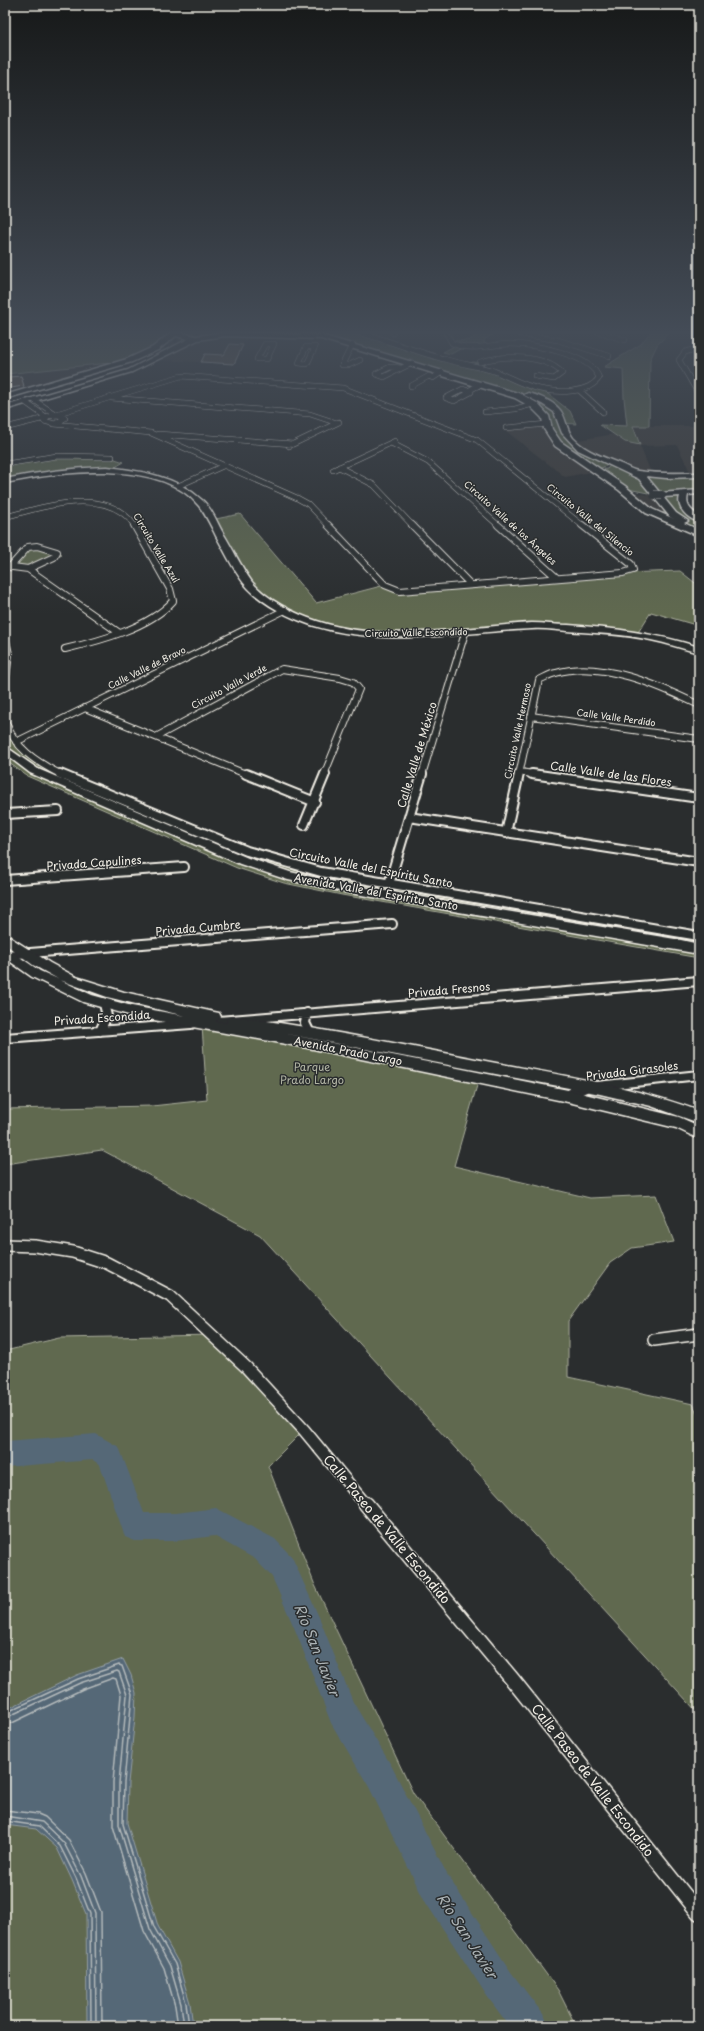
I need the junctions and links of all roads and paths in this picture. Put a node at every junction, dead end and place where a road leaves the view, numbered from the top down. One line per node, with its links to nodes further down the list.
1 (79, 426): 8 (street, Circuito Valle del Silencio)
2 (331, 426): 9 (street)
3 (442, 426): 31 (street, Circuito Valle del Silencio)
4 (529, 426): 7 (street)
5 (547, 426): 17 (street)
6 (562, 426): 13 (street)
7 (506, 428)
8 (151, 433): 9 (street); 14 (street, Circuito Valle del Silencio)
9 (293, 444): 10 (street)
10 (284, 448)
11 (112, 457): 12 (street)
12 (5, 464)
13 (610, 464): 17 (street); 19 (street)
14 (223, 466): 21 (street); 32 (street, Circuito Valle del Silencio)
15 (339, 467): 16 (street, Circuito Valle de los Ángeles); 31 (street, Circuito Valle de los Ángeles); 32 (street)
16 (333, 470)
17 (595, 470): 23 (street)
18 (699, 475): 19 (street)
19 (649, 478): 27 (street)
20 (5, 481): 21 (street, Circuito Valle Escondido)
21 (178, 486): 33 (street, Circuito Valle Escondido)
22 (699, 492): 24 (street)
23 (640, 493): 24 (street); 28 (street)
24 (684, 495): 26 (street)
25 (5, 517): 34 (street, Circuito Valle Azul)
26 (699, 520)
27 (699, 526)
28 (699, 533)
29 (8, 566): 30 (street); 30 (street)
30 (28, 569): 34 (street)
31 (557, 578): 32 (street, Circuito Valle del Silencio)
32 (471, 585)
33 (285, 610): 35 (street, Circuito Valle Escondido); 41 (street, Calle Valle de Bravo)
34 (118, 632): 37 (street, Circuito Valle Azul)
35 (465, 633): 38 (street, Circuito Valle Escondido); 53 (street, Calle Valle de México)
36 (5, 636): 39 (street)
37 (65, 649)
38 (699, 650)
39 (5, 685)
40 (699, 705): 42 (street, Circuito Valle Hermoso)
41 (85, 708): 44 (street); 46 (street, Calle Valle de Bravo)
42 (531, 716): 45 (street, Calle Valle Perdido); 48 (street, Circuito Valle Hermoso)
43 (5, 720): 46 (street, Circuito Valle del Espíritu Santo)
44 (156, 737): 50 (street); 50 (street, Circuito Valle Verde)
45 (699, 739)
46 (16, 742): 59 (street, Circuito Valle del Espíritu Santo)
47 (5, 749): 63 (street, Avenida Valle del Espíritu Santo)
48 (520, 772): 49 (street, Calle Valle de las Flores); 55 (street, Circuito Valle Hermoso)
49 (699, 798)
50 (315, 802): 54 (street, Circuito Valle Verde)
51 (58, 811): 52 (street)
52 (5, 814)
53 (410, 817): 55 (street); 59 (street, Calle Valle de México)
54 (304, 825)
55 (506, 833): 56 (street)
56 (699, 862)
57 (184, 867): 58 (street, Privada Capulines)
58 (5, 880)
59 (389, 884): 61 (street, Circuito Valle del Espíritu Santo)
60 (392, 924): 64 (street, Privada Cumbre)
61 (699, 936)
62 (5, 938): 64 (street, Avenida Prado Largo)
63 (699, 949)
64 (25, 953): 65 (street, Privada Cumbre); 69 (street, Avenida Prado Largo)
65 (6, 954): 67 (street, Avenida Prado Largo)
66 (699, 981): 68 (street, Privada Fresnos)
67 (104, 1004): 70 (street, Avenida Prado Largo); 71 (street)
68 (307, 1014): 69 (street, Privada Fresnos); 72 (street)
69 (229, 1020): 70 (street, Privada Fresnos); 72 (street, Avenida Prado Largo)
70 (200, 1023): 71 (street, Privada Escondida); 76 (street, Avenida Prado Largo)
71 (100, 1031): 73 (street, Privada Escondida)
72 (310, 1033): 75 (street, Avenida Prado Largo)
73 (5, 1038)
74 (699, 1075): 75 (street, Privada Girasoles)
75 (588, 1087): 76 (street, Privada Girasoles); 77 (street, Avenida Prado Largo)
76 (568, 1096): 78 (street, Avenida Prado Largo)
77 (699, 1117)
78 (699, 1133)
79 (5, 1245): 82 (street, Calle Paseo de Valle Escondido)
80 (699, 1334): 81 (street)
81 (654, 1340)
82 (699, 1913)

